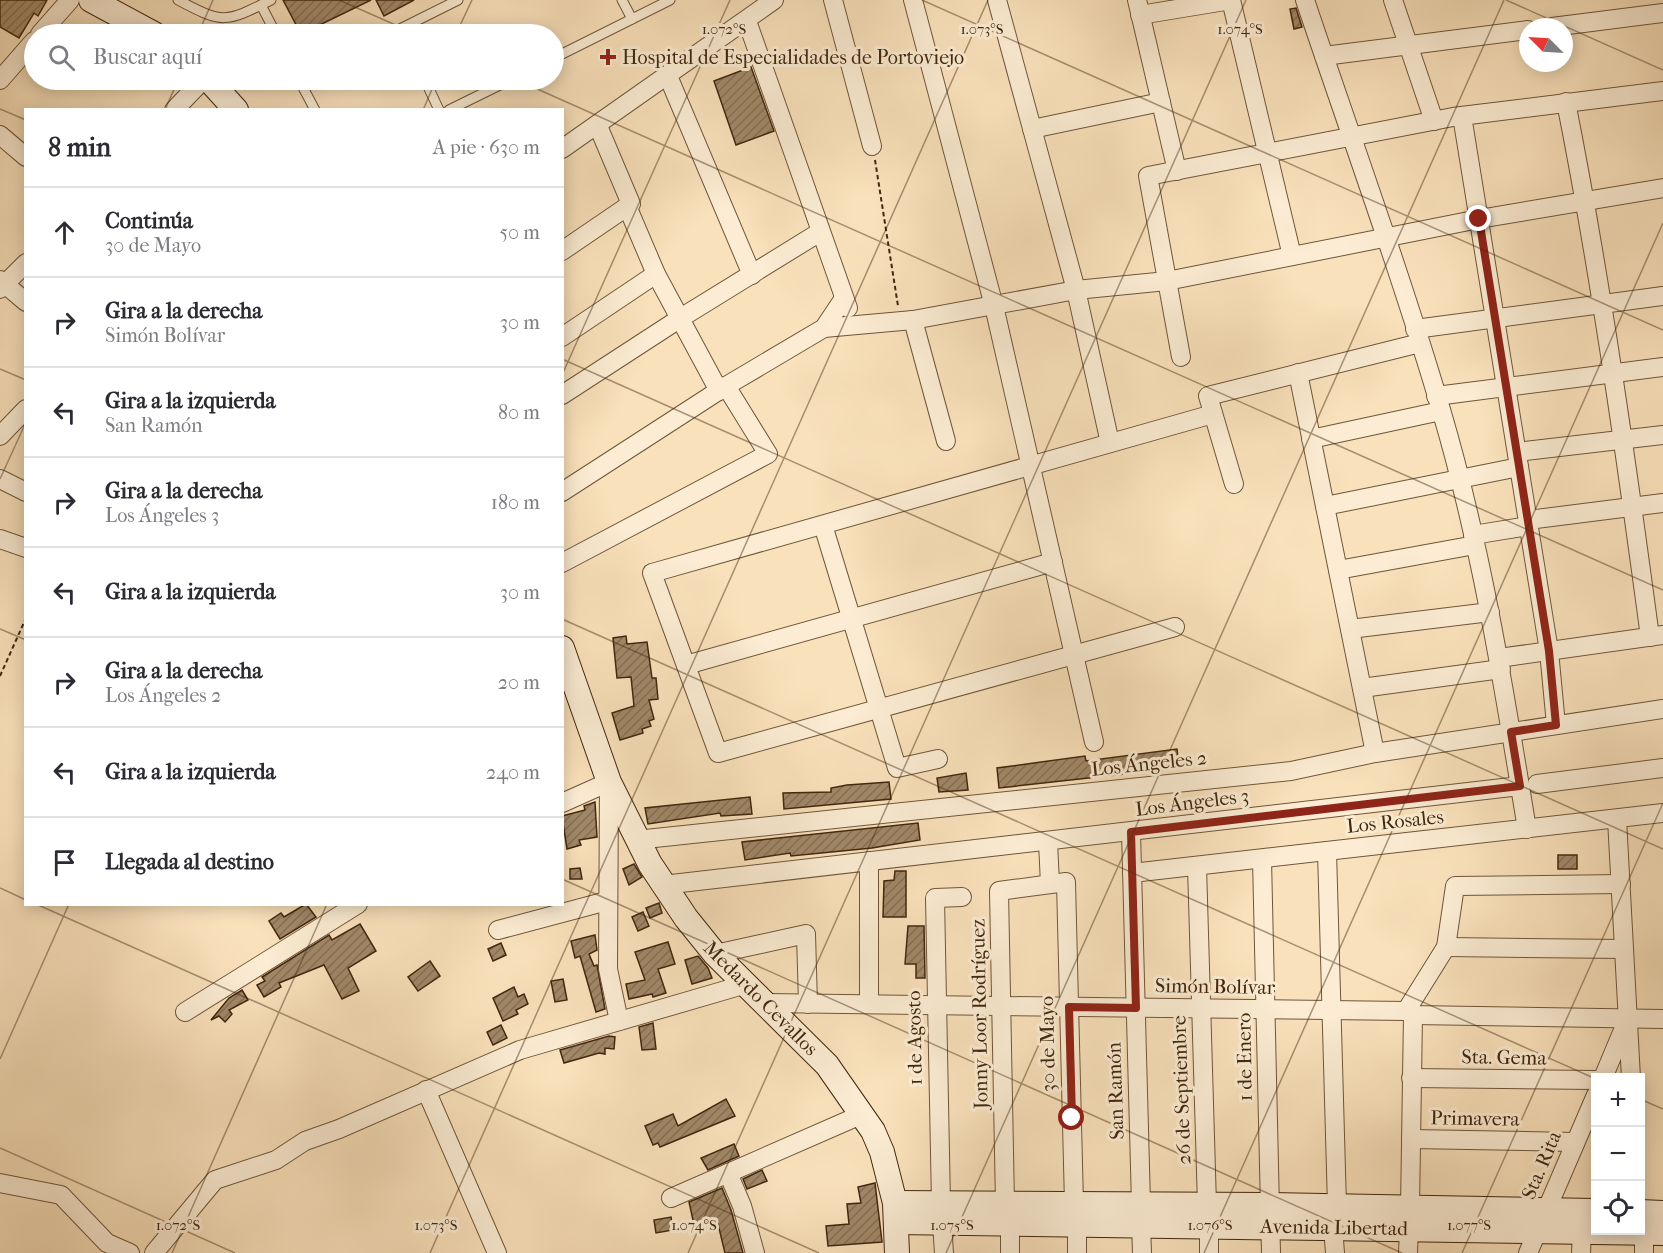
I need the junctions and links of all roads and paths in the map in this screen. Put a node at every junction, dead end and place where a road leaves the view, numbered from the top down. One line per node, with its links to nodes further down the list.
1 (70, 0): 20 (street)
2 (91, 0): 21 (street)
3 (178, 0): 15 (lane)
4 (271, 0): 15 (lane)
5 (458, 0): 23 (lane)
6 (622, 0): 18 (lane)
7 (670, 0): 18 (lane)
8 (774, 0): 19 (street)
9 (832, 0): 51 (street)
10 (913, 0): 74 (street)
11 (997, 0): 48 (street)
12 (1231, 0): 16 (street); 53 (street)
13 (1305, 0): 29 (street)
14 (1393, 0): 26 (street)
15 (261, 5): 22 (lane)
16 (1139, 8): 38 (street)
17 (1663, 13): 24 (street)
18 (632, 20): 28 (lane)
19 (747, 21): 30 (street); 60 (street)
20 (49, 24)
21 (135, 24)
22 (271, 24)
23 (410, 24)
24 (1573, 24)
25 (1519, 31): 26 (street)
26 (1407, 45): 29 (street); 46 (street)
27 (24, 52): 31 (street)
28 (564, 53)
29 (1324, 56): 50 (street)
30 (668, 76): 47 (street); 66 (street)
31 (0, 80)
32 (193, 90): 40 (street)
33 (218, 90): 41 (street)
34 (304, 90): 42 (lane)
35 (429, 90): 43 (lane)
36 (490, 90): 44 (lane)
37 (1663, 91): 39 (street)
38 (1161, 102): 48 (street); 55 (street)
39 (1566, 102): 45 (street); 57 (street)
40 (176, 108)
41 (234, 108)
42 (314, 108)
43 (438, 108)
44 (453, 108)
45 (1462, 116): 46 (street); 59 (street)
46 (1434, 121): 50 (street)
47 (598, 126): 52 (street); 58 (street)
48 (1032, 129): 69 (street)
49 (0, 135): 54 (street)
50 (1351, 137): 53 (street); 61 (street)
51 (872, 146): 77 (path)
52 (564, 148)
53 (1267, 153): 55 (street); 63 (street)
54 (24, 155)
55 (1177, 171): 67 (street)
56 (1663, 188): 57 (street)
57 (1586, 201): 59 (street); 73 (street)
58 (627, 206): 62 (street); 65 (street)
59 (1479, 219): 61 (street); 76 (street)
60 (820, 232): 66 (street); 71 (street)
61 (1385, 238): 63 (street); 81 (street)
62 (564, 249)
63 (1292, 256): 67 (street)
64 (24, 265): 68 (street)
65 (656, 274): 75 (street); 80 (street)
66 (752, 274): 75 (street)
67 (1167, 281): 69 (street); 82 (street)
68 (2, 284): 72 (street)
69 (1076, 290): 74 (street); 97 (street)
70 (1663, 296): 73 (street)
71 (844, 298): 78 (street); 79 (street)
72 (24, 300)
73 (1602, 304): 76 (street); 85 (street)
74 (994, 306): 77 (street); 113 (street)
75 (679, 319): 87 (street); 88 (street)
76 (1495, 319): 81 (street); 86 (street)
77 (907, 321): 78 (street); 96 (street)
78 (855, 326): 79 (street)
79 (824, 328): 87 (street)
80 (564, 336)
81 (1417, 336): 84 (street); 89 (street)
82 (1181, 357)
83 (1663, 367): 85 (street)
84 (1298, 373): 91 (street); 94 (street)
85 (1613, 373): 86 (street); 95 (street)
86 (1506, 387): 89 (street); 98 (street)
87 (723, 388): 103 (street); 112 (street)
88 (564, 394)
89 (1439, 404): 94 (street); 99 (street)
90 (24, 411): 92 (street)
91 (1213, 414): 97 (street); 101 (street)
92 (0, 435)
93 (1663, 435): 95 (street)
94 (1311, 439): 105 (street)
95 (1623, 440): 98 (street); 106 (street)
96 (946, 441)
97 (1110, 443): 108 (street)
98 (1518, 460): 99 (street); 107 (street)
99 (1459, 478): 105 (street); 110 (street)
100 (0, 479): 102 (street)
101 (1234, 484)
102 (24, 491)
103 (564, 491)
104 (1663, 503): 106 (street)
105 (1325, 506): 114 (street)
106 (1632, 507): 107 (street); 120 (street)
107 (1528, 523): 110 (street); 121 (street)
108 (823, 525): 116 (street); 125 (street)
109 (0, 539): 111 (street)
110 (1474, 540): 114 (street); 115 (street)
111 (24, 547)
112 (564, 562)
113 (1053, 562): 116 (street); 123 (street)
114 (1338, 570): 119 (street)
115 (1490, 612): 119 (street); 124 (street)
116 (852, 619): 125 (street); 128 (street)
117 (24, 622): 126 (path)
118 (1175, 627): 123 (street)
119 (1350, 629): 127 (street)
120 (1656, 636): 121 (street)
121 (1549, 651): 124 (street); 130 (street)
122 (564, 654): 136 (street, Medardo Cevallos)
123 (1074, 656): 128 (street); 132 (street)
124 (1500, 664): 127 (street); 131 (street)
125 (686, 665): 128 (street)
126 (0, 676)
127 (1362, 688): 133 (street)
128 (879, 709): 134 (street)
129 (1663, 709): 130 (street, Los Ángeles 2)
130 (1556, 725): 131 (street, Los Ángeles 2)
131 (1509, 732): 133 (street, Los Ángeles 2); 137 (street)
132 (1094, 742)
133 (1374, 747): 143 (street, Los Ángeles 2)
134 (938, 759)
135 (1663, 768): 137 (street, Los Ángeles 3)
136 (609, 782): 138 (street); 143 (street, Medardo Cevallos); 154 (street)
137 (1529, 785): 141 (street); 142 (street, Los Ángeles 3)
138 (564, 801)
139 (1663, 813): 140 (street, Los Rosales)
140 (1617, 819): 141 (street, Los Rosales); 151 (street)
141 (1527, 829): 145 (street, Los Rosales)
142 (1131, 832): 144 (street, Los Ángeles 3); 149 (street, San Ramón)
143 (636, 840): 152 (street, Medardo Cevallos)
144 (1048, 842): 147 (street, Los Ángeles 3); 150 (street, 30 de Mayo)
145 (1327, 852): 146 (street, Los Rosales); 170 (street)
146 (1262, 859): 148 (street, Los Rosales); 169 (street, 1 de Enero)
147 (869, 861): 152 (street, Los Ángeles 3); 163 (street)
148 (1197, 866): 149 (street, Los Rosales); 168 (street, 26 de Septiembre)
149 (1132, 873): 167 (street, San Ramón)
150 (1058, 883): 165 (street, Jonny Loor Rodríguez); 166 (street, 30 de Mayo)
151 (1621, 884): 157 (street); 158 (street)
152 (663, 885): 159 (street, Medardo Cevallos)
153 (962, 897): 164 (street, 1 de Agosto)
154 (607, 901): 156 (street); 175 (street)
155 (355, 906): 171 (street)
156 (498, 930)
157 (1446, 947): 158 (street); 172 (street)
158 (1624, 949): 173 (street)
159 (715, 954): 160 (street, Medardo Cevallos); 162 (street)
160 (743, 985): 161 (street, Medardo Cevallos); 175 (street)
161 (766, 1004): 162 (street, Simón Bolívar); 182 (street, Medardo Cevallos)
162 (808, 1004): 163 (street, Simón Bolívar)
163 (869, 1005): 164 (street, Simón Bolívar)
164 (936, 1005): 165 (street, Simón Bolívar); 189 (street, 1 de Agosto)
165 (1000, 1006): 166 (street, Simón Bolívar); 191 (street, Jonny Loor Rodríguez)
166 (1069, 1007): 167 (street, Simón Bolívar); 192 (street, 30 de Mayo)
167 (1136, 1008): 168 (street, Simón Bolívar); 193 (street, San Ramón)
168 (1201, 1008): 169 (street, Simón Bolívar); 194 (street, 26 de Septiembre)
169 (1265, 1009): 170 (street, Simón Bolívar); 195 (street, 1 de Enero)
170 (1332, 1010): 172 (street, Simón Bolívar); 196 (street)
171 (185, 1012)
172 (1409, 1013): 173 (street, Simón Bolívar); 178 (street)
173 (1628, 1018): 174 (street, Simón Bolívar); 176 (street); 177 (street)
174 (1663, 1019)
175 (619, 1021): 180 (street)
176 (1605, 1073)
177 (1631, 1073)
178 (1411, 1078): 179 (street, Sta. Gema); 183 (street)
179 (1591, 1080)
180 (426, 1090): 202 (street); 203 (street)
181 (1591, 1106): 184 (street, Sta. Rita)
182 (863, 1114): 185 (street); 188 (street, Medardo Cevallos)
183 (1411, 1140): 184 (street, Primavera); 197 (street)
184 (1575, 1142): 198 (street, Sta. Rita)
185 (728, 1173): 187 (street); 204 (street)
186 (0, 1183): 201 (street)
187 (671, 1198)
188 (896, 1213): 189 (street, Avenida Libertad); 205 (street, Medardo Cevallos)
189 (941, 1213): 191 (street, Avenida Libertad); 206 (street, 1 de Agosto)
190 (1663, 1213): 200 (street, Avenida Libertad)
191 (1007, 1214): 192 (street, Avenida Libertad); 207 (street, Jonny Loor Rodríguez)
192 (1075, 1214): 193 (street, Avenida Libertad); 208 (street, 30 de Mayo)
193 (1141, 1214): 194 (street, Avenida Libertad); 209 (street, San Ramón)
194 (1208, 1215): 195 (street, Avenida Libertad); 210 (street, 26 de Septiembre)
195 (1270, 1215): 196 (street, Avenida Libertad); 211 (street, 1 de Enero)
196 (1335, 1216): 197 (street, Avenida Libertad); 212 (street)
197 (1409, 1218): 198 (street, Avenida Libertad); 213 (street)
198 (1542, 1220): 199 (street, Avenida Libertad); 214 (street, Sta. Rita)
199 (1586, 1232): 200 (street, Avenida Libertad)
200 (1648, 1233)
201 (130, 1253)
202 (154, 1253)
203 (497, 1253)
204 (755, 1253)
205 (897, 1253)
206 (944, 1253)
207 (1010, 1253)
208 (1077, 1253)
209 (1142, 1253)
210 (1209, 1253)
211 (1271, 1253)
212 (1335, 1253)
213 (1408, 1253)
214 (1528, 1253)

